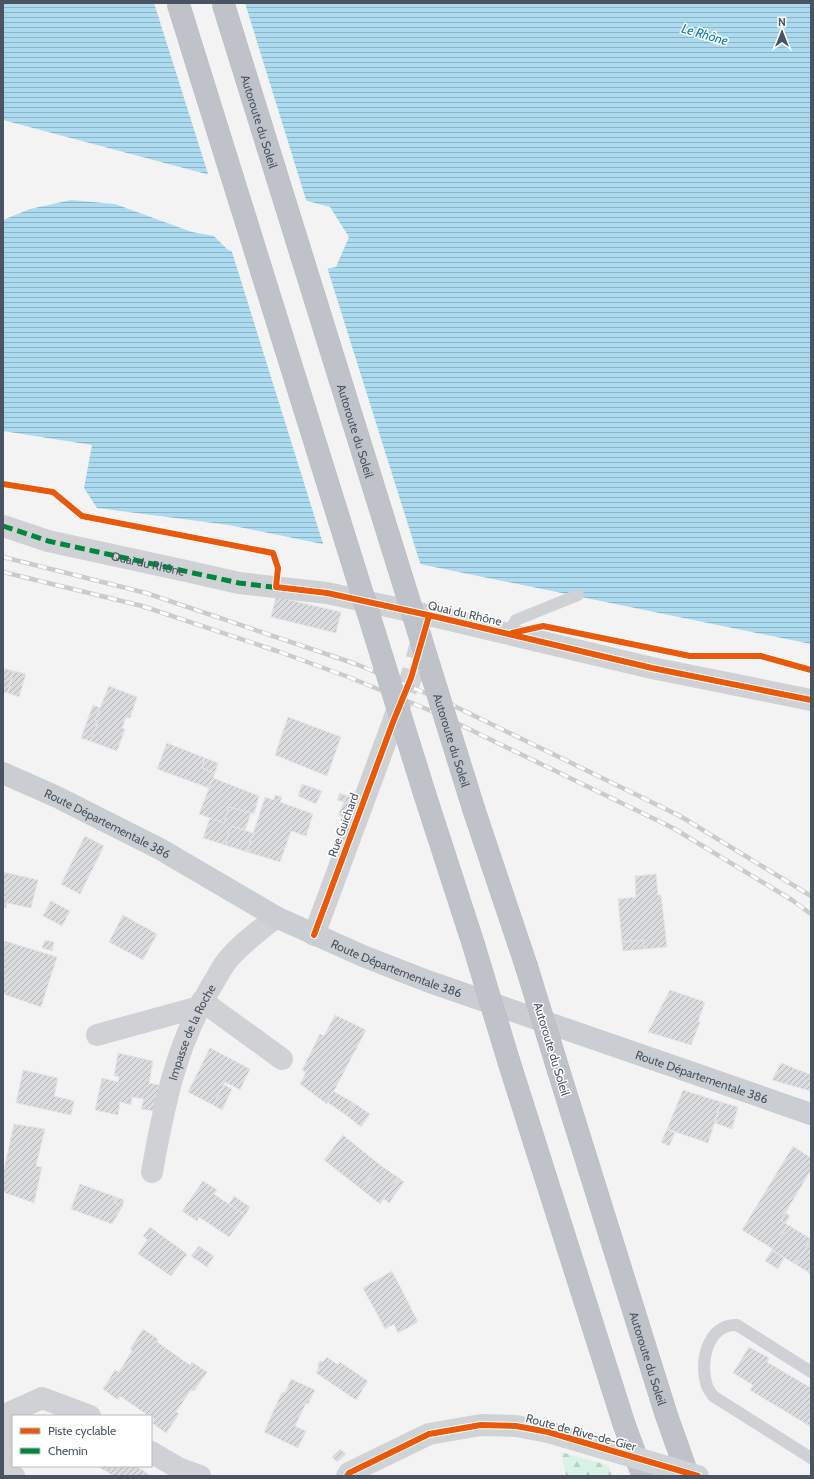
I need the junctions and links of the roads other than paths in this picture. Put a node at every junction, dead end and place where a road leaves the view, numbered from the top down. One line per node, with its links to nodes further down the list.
1 (178, 3): 24 (highway, bridge)
2 (223, 3): 25 (highway, Autoroute du Soleil, bridge)
3 (3, 526): 5 (street, Quai du Rhône)
4 (578, 595): 5 (lane)
5 (508, 634): 6 (street, Quai du Rhône)
6 (811, 700)
7 (393, 722): 10 (street, Rue Guichard)
8 (3, 773): 9 (main road, Route Départementale 386)
9 (276, 917): 10 (main road, Route Départementale 386); 11 (street, Impasse de la Roche)
10 (314, 935): 14 (main road, Route Départementale 386)
11 (201, 1004): 12 (street); 13 (street); 15 (street, Impasse de la Roche)
12 (97, 1035)
13 (282, 1059)
14 (811, 1114)
15 (152, 1172)
16 (811, 1372): 20 (lane)
17 (87, 1415): 18 (street)
18 (3, 1442): 21 (street)
19 (152, 1453): 22 (street)
20 (811, 1458)
21 (14, 1476)
22 (200, 1476)
23 (347, 1476): 26 (main road, Route de Rive-de-Gier, bridge)
24 (643, 1476)
25 (688, 1476)
26 (698, 1476)

